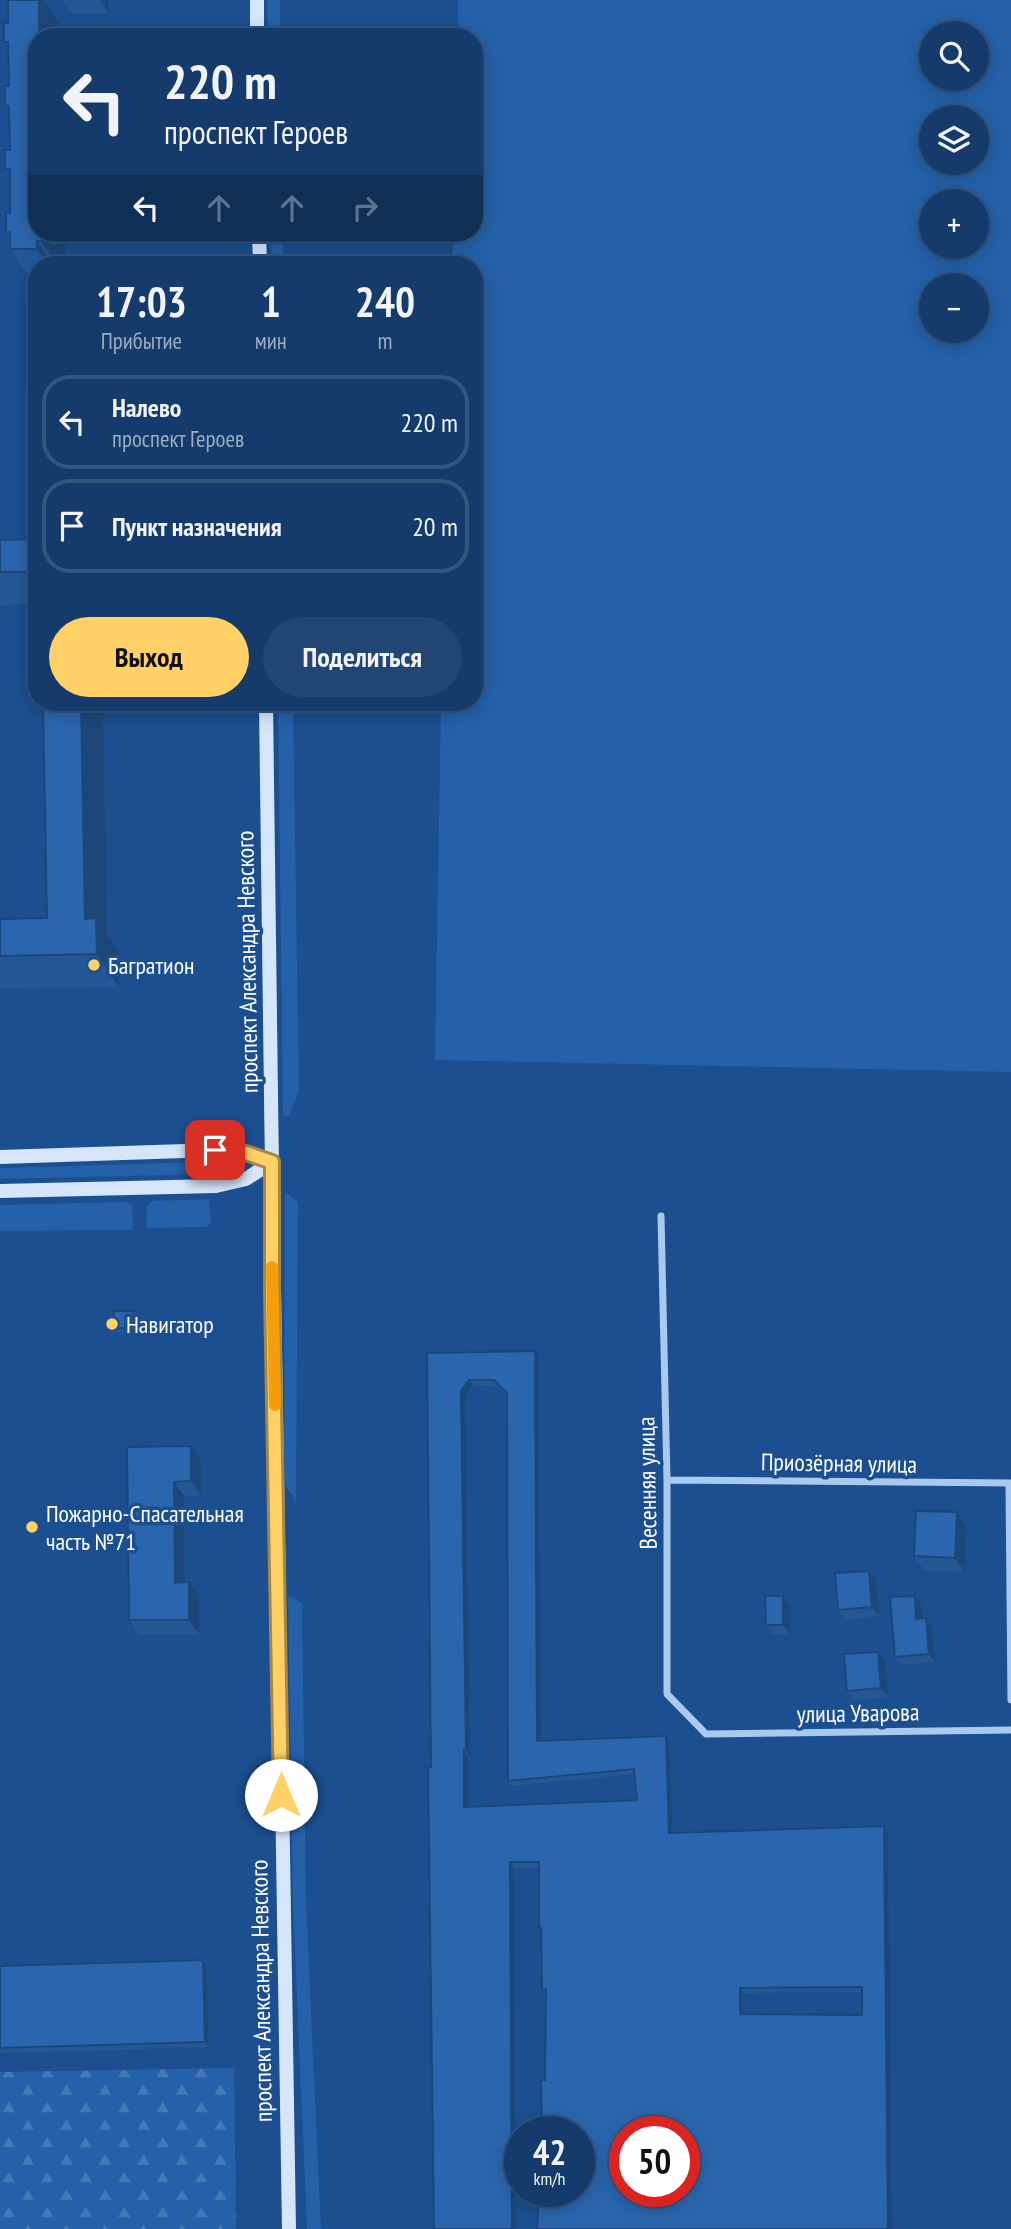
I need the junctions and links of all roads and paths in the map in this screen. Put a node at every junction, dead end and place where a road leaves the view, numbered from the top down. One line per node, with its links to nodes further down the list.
1 (257, 0): 2 (main road)
2 (257, 28)
3 (266, 711): 5 (main road, проспект Александра Невского)
4 (0, 1157): 5 (main road)
5 (272, 1162): 6 (main road); 13 (main road, проспект Александра Невского)
6 (0, 1191)
7 (661, 1216): 8 (street, Весенняя улица)
8 (667, 1480): 9 (street, Приозёрная улица); 12 (street, Весенняя улица)
9 (1010, 1484): 10 (street)
10 (1011, 1700)
11 (1011, 1730): 12 (street, улица Уварова)
12 (706, 1734)
13 (289, 2229)

